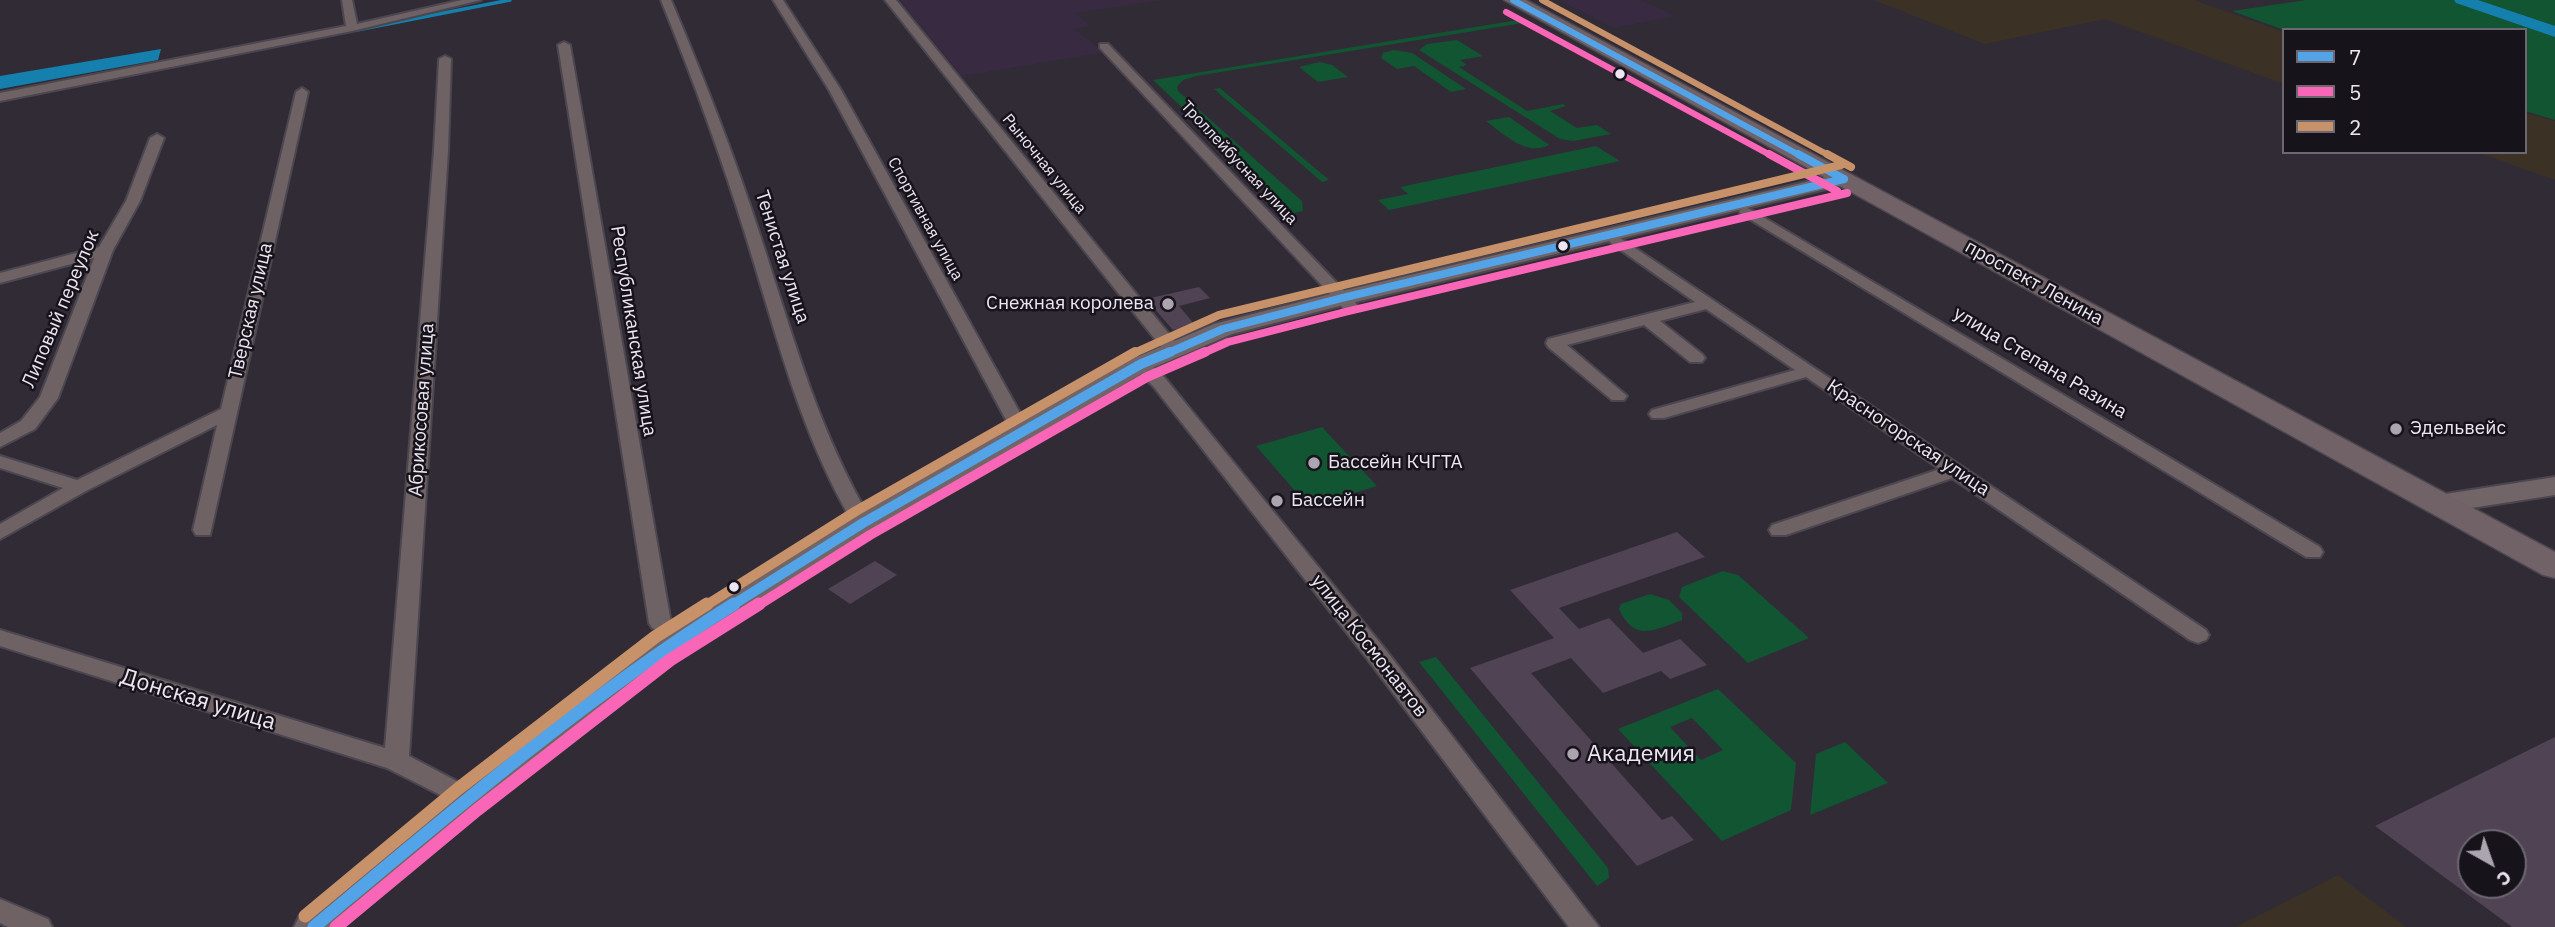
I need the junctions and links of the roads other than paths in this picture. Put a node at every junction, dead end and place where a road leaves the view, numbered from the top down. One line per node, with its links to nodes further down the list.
1 (347, 0): 7 (street)
2 (472, 0): 7 (street)
3 (666, 0): 36 (street, Тенистая улица)
4 (778, 0): 29 (street, Спортивная улица)
5 (890, 0): 22 (street, Рыночная улица)
6 (1513, 0): 14 (main road, проспект Ленина)
7 (352, 28): 12 (street)
8 (564, 45): 42 (street, Республиканская улица)
9 (1104, 46): 19 (street, Троллейбусная улица)
10 (445, 59): 45 (street, Абрикосовая улица)
11 (302, 92): 27 (street, Тверская улица)
12 (0, 97)
13 (157, 138): 17 (street, Липовый переулок)
14 (1849, 182): 15 (main road); 35 (main road, проспект Ленина)
15 (1746, 206): 16 (main road); 19 (main road); 40 (street, улица Степана Разина)
16 (1617, 241): 19 (main road); 20 (street, Красногорская улица)
17 (106, 250): 18 (street); 30 (street, Липовый переулок)
18 (0, 278)
19 (1346, 302): 22 (main road); 24 (main road)
20 (1709, 303): 21 (street); 25 (street, Красногорская улица)
21 (1647, 319): 23 (street); 26 (street)
22 (1172, 349): 29 (main road)
23 (1696, 358)
24 (1147, 371): 46 (main road); 51 (street, улица Космонавтов)
25 (1808, 371): 28 (street); 32 (street, Красногорская улица)
26 (1618, 396)
27 (229, 412): 34 (street); 37 (street, Тверская улица)
28 (1658, 414)
29 (1021, 431): 36 (main road)
30 (0, 441)
31 (0, 462): 34 (street)
32 (1956, 470): 38 (street); 43 (street, Красногорская улица)
33 (2555, 486): 35 (main road)
34 (79, 487): 39 (street)
35 (2439, 504): 41 (main road, проспект Ленина)
36 (863, 523): 46 (main road)
37 (202, 530)
38 (1779, 530)
39 (0, 533)
40 (2313, 552)
41 (2555, 567)
42 (660, 623)
43 (2198, 635)
44 (0, 638): 45 (street, Донская улица)
45 (396, 761): 46 (street, Донская улица)
46 (475, 803): 49 (main road); 50 (main road)
47 (0, 911): 48 (street)
48 (38, 927)
49 (314, 927)
50 (344, 927)
51 (1585, 927)

